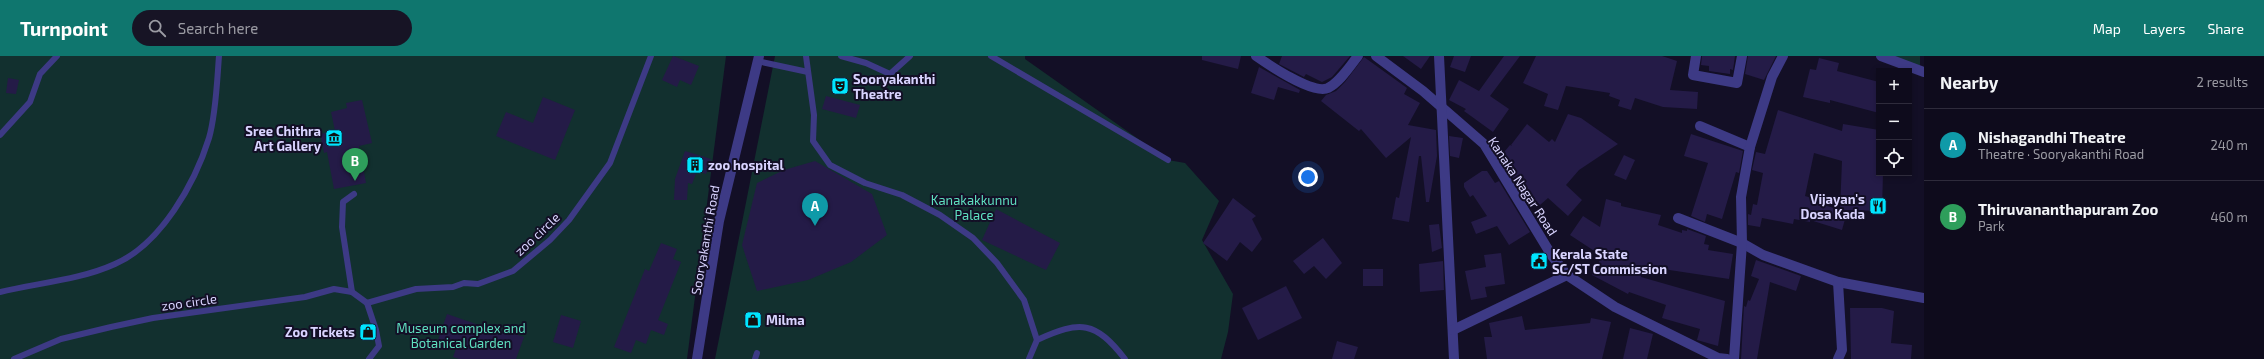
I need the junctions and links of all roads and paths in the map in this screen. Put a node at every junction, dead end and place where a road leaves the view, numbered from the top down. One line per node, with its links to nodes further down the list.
1 (57, 56): 21 (lane)
2 (219, 56): 29 (lane)
3 (651, 56): 32 (lane, zoo circle)
4 (806, 56): 17 (lane)
5 (841, 56): 6 (lane)
6 (910, 56)
7 (992, 56): 23 (lane)
8 (1256, 56): 9 (street)
9 (1358, 56)
10 (1376, 56): 19 (street, Kanaka Nagar Road)
11 (1439, 56): 19 (street)
12 (1696, 56): 13 (street)
13 (1742, 56)
14 (1783, 56): 22 (street)
15 (1881, 56): 18 (street)
16 (758, 58): 17 (lane); 37 (street, Sooryakanthi Road)
17 (808, 72): 34 (lane)
18 (1924, 72)
19 (1441, 107): 27 (street, Kanaka Nagar Road); 33 (street)
20 (1700, 126): 22 (street)
21 (0, 135)
22 (1750, 147): 26 (street)
23 (1168, 160)
24 (354, 194): 30 (lane)
25 (1678, 218): 26 (street)
26 (1742, 243): 28 (street); 42 (street)
27 (1567, 275): 33 (street); 41 (street, Kanaka Nagar Road)
28 (1838, 282): 31 (street); 43 (street)
29 (0, 292)
30 (352, 292): 32 (lane, zoo circle); 35 (lane, zoo circle)
31 (1924, 298)
32 (368, 303): 36 (lane)
33 (1453, 330): 40 (street)
34 (1038, 340): 38 (lane); 39 (lane)
35 (14, 359)
36 (369, 359)
37 (697, 359)
38 (1029, 359)
39 (1125, 359)
40 (1454, 359)
41 (1727, 359)
42 (1734, 359)
43 (1838, 359)

